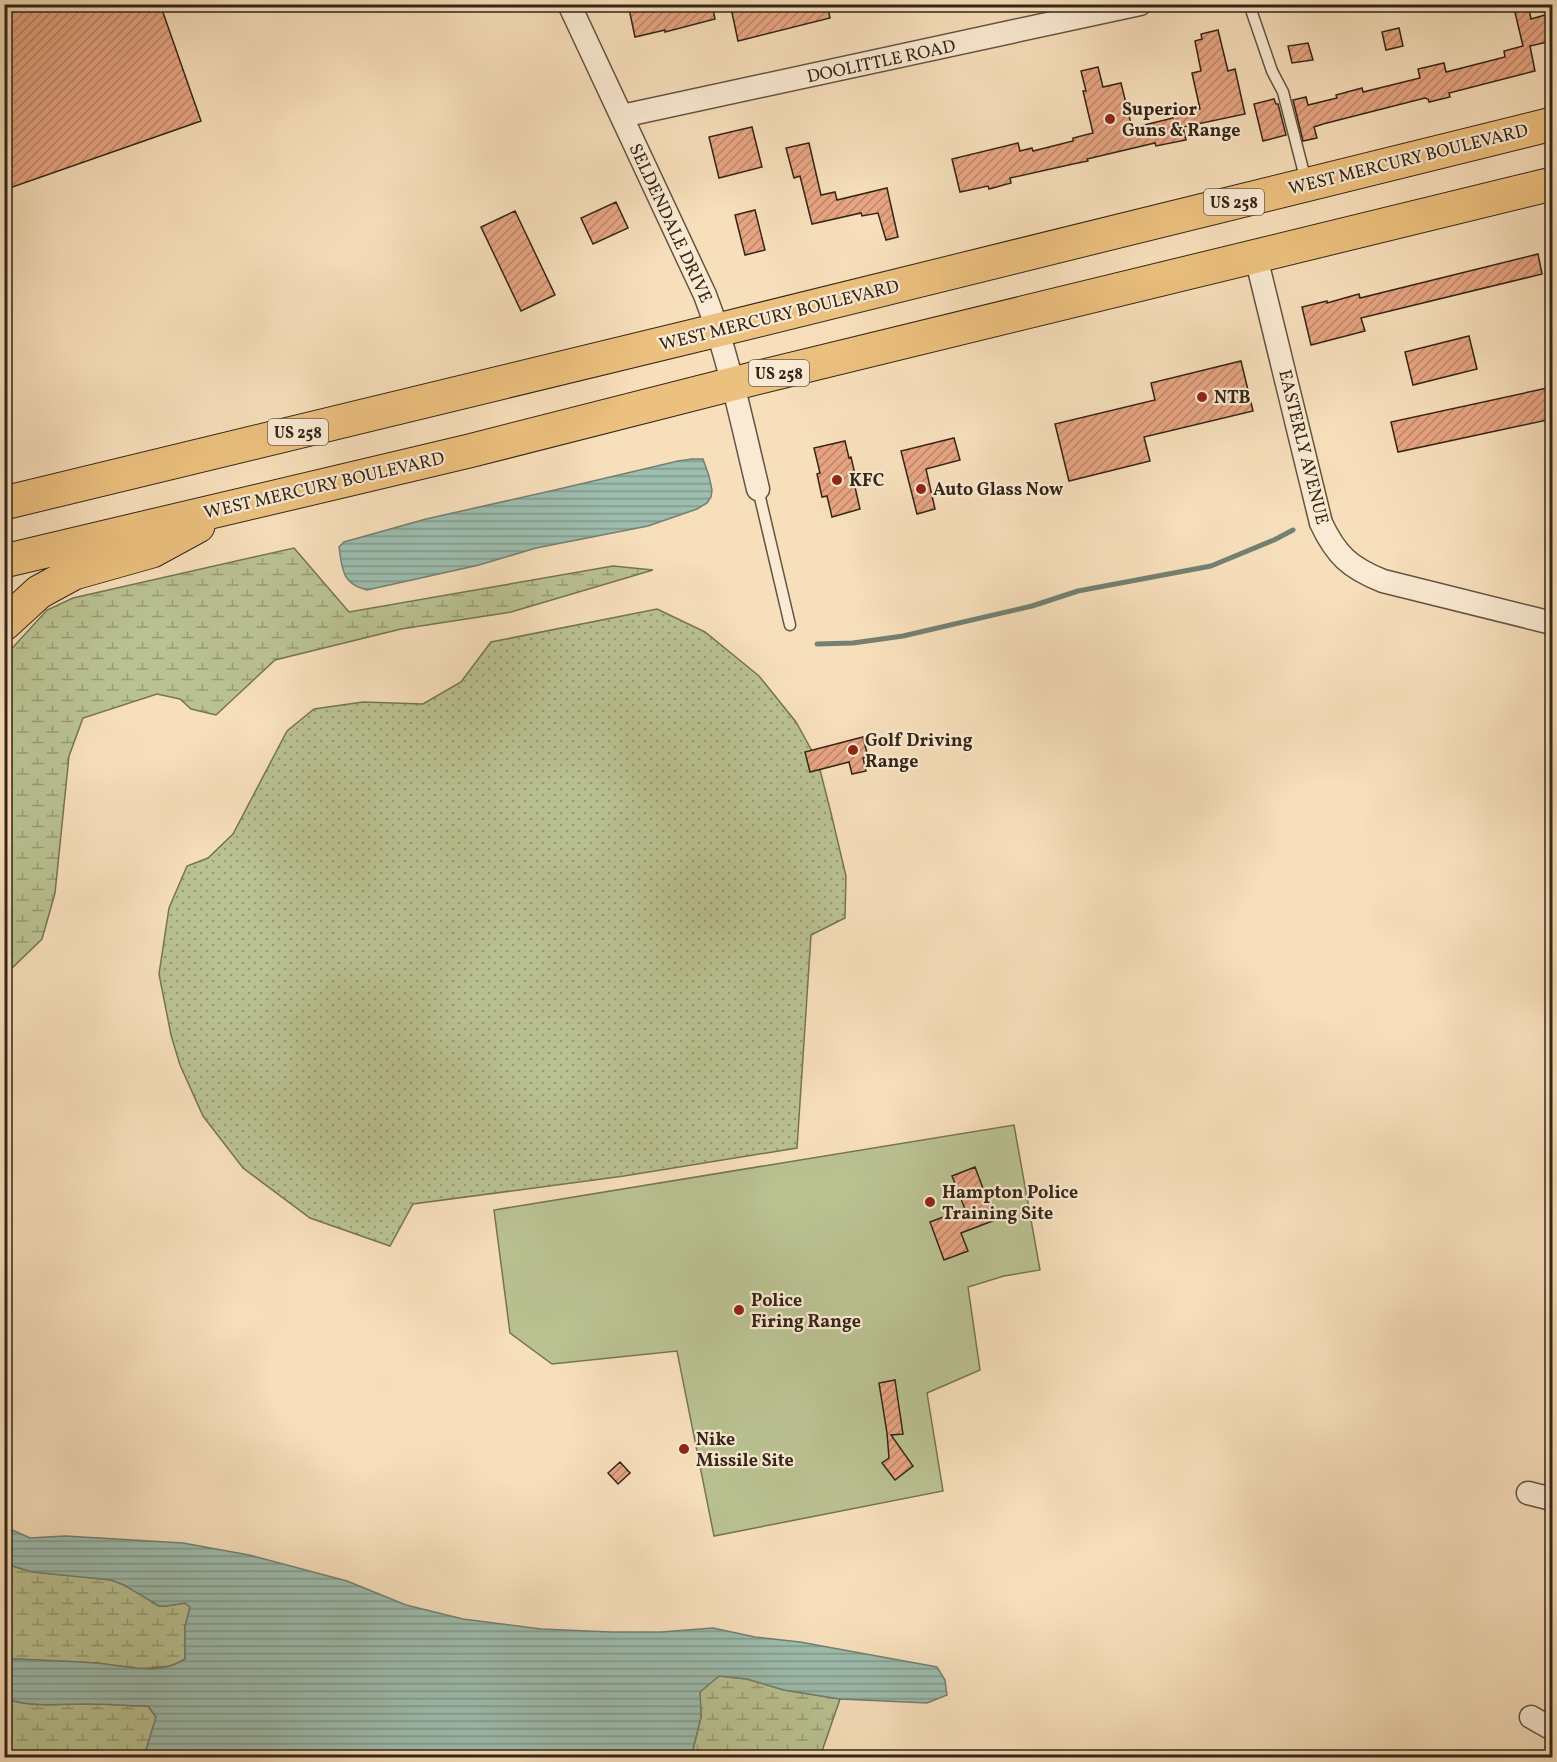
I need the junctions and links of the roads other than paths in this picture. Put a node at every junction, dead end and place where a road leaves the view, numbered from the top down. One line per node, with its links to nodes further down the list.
1 (569, 4): 4 (street, SELDENDALE DRIVE)
2 (1140, 4): 4 (street, DOOLITTLE ROAD)
3 (1249, 4): 6 (lane)
4 (622, 116): 9 (street, SELDENDALE DRIVE)
5 (1552, 123): 6 (main road, WEST MERCURY BOULEVARD / US 258)
6 (1307, 184): 9 (main road, WEST MERCURY BOULEVARD / US 258)
7 (1552, 184): 8 (main road, WEST MERCURY BOULEVARD / US 258)
8 (1256, 256): 10 (main road, WEST MERCURY BOULEVARD / US 258); 17 (street, EASTERLY AVENUE)
9 (718, 330): 10 (street, SELDENDALE DRIVE); 12 (main road, WEST MERCURY BOULEVARD / US 258)
10 (734, 384): 13 (street, SELDENDALE DRIVE); 15 (main road, WEST MERCURY BOULEVARD / US 258)
11 (4, 479): 12 (main road)
12 (99, 480): 14 (main road, WEST MERCURY BOULEVARD / US 258)
13 (758, 489): 19 (lane, SELDENDALE DRIVE)
14 (4, 503)
15 (236, 506): 16 (main road, WEST MERCURY BOULEVARD / US 258); 18 (main road)
16 (4, 561)
17 (1552, 623)
18 (4, 624)
19 (790, 625)
20 (1528, 1493): 21 (street)
21 (1552, 1499)
22 (1531, 1717): 23 (street)
23 (1552, 1729)

